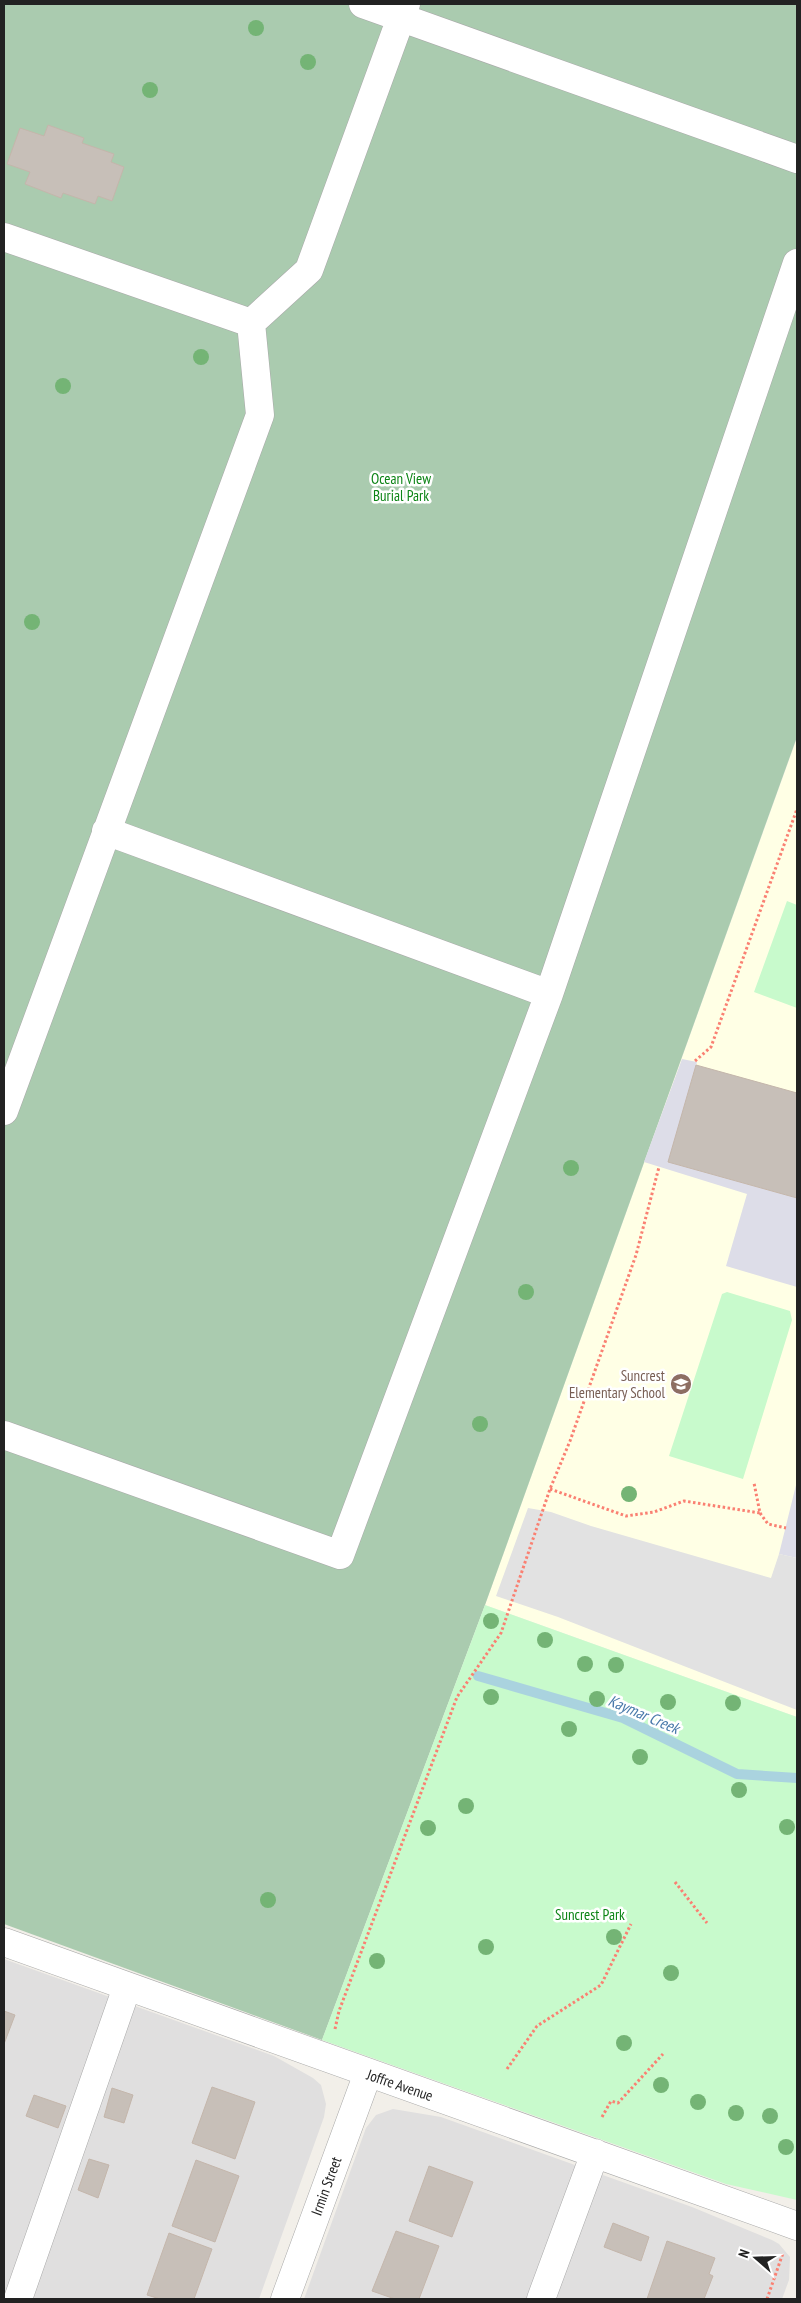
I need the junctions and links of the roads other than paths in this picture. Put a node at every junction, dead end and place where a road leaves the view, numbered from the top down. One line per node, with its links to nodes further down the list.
1 (363, 4): 2 (street)
2 (404, 11): 3 (street); 6 (street)
3 (797, 159)
4 (4, 237): 6 (street)
5 (797, 263): 8 (street)
6 (251, 323): 7 (street)
7 (106, 831): 8 (street); 9 (street)
8 (549, 994): 10 (street)
9 (4, 1111)
10 (4, 1435)
11 (4, 1942): 12 (street, Joffre Avenue)
12 (128, 1987): 13 (street, Joffre Avenue); 16 (street)
13 (368, 2073): 14 (street, Joffre Avenue); 17 (street, Irmin Street)
14 (594, 2153): 15 (street, Joffre Avenue); 18 (street)
15 (791, 2237)
16 (18, 2299)
17 (285, 2299)
18 (542, 2299)

